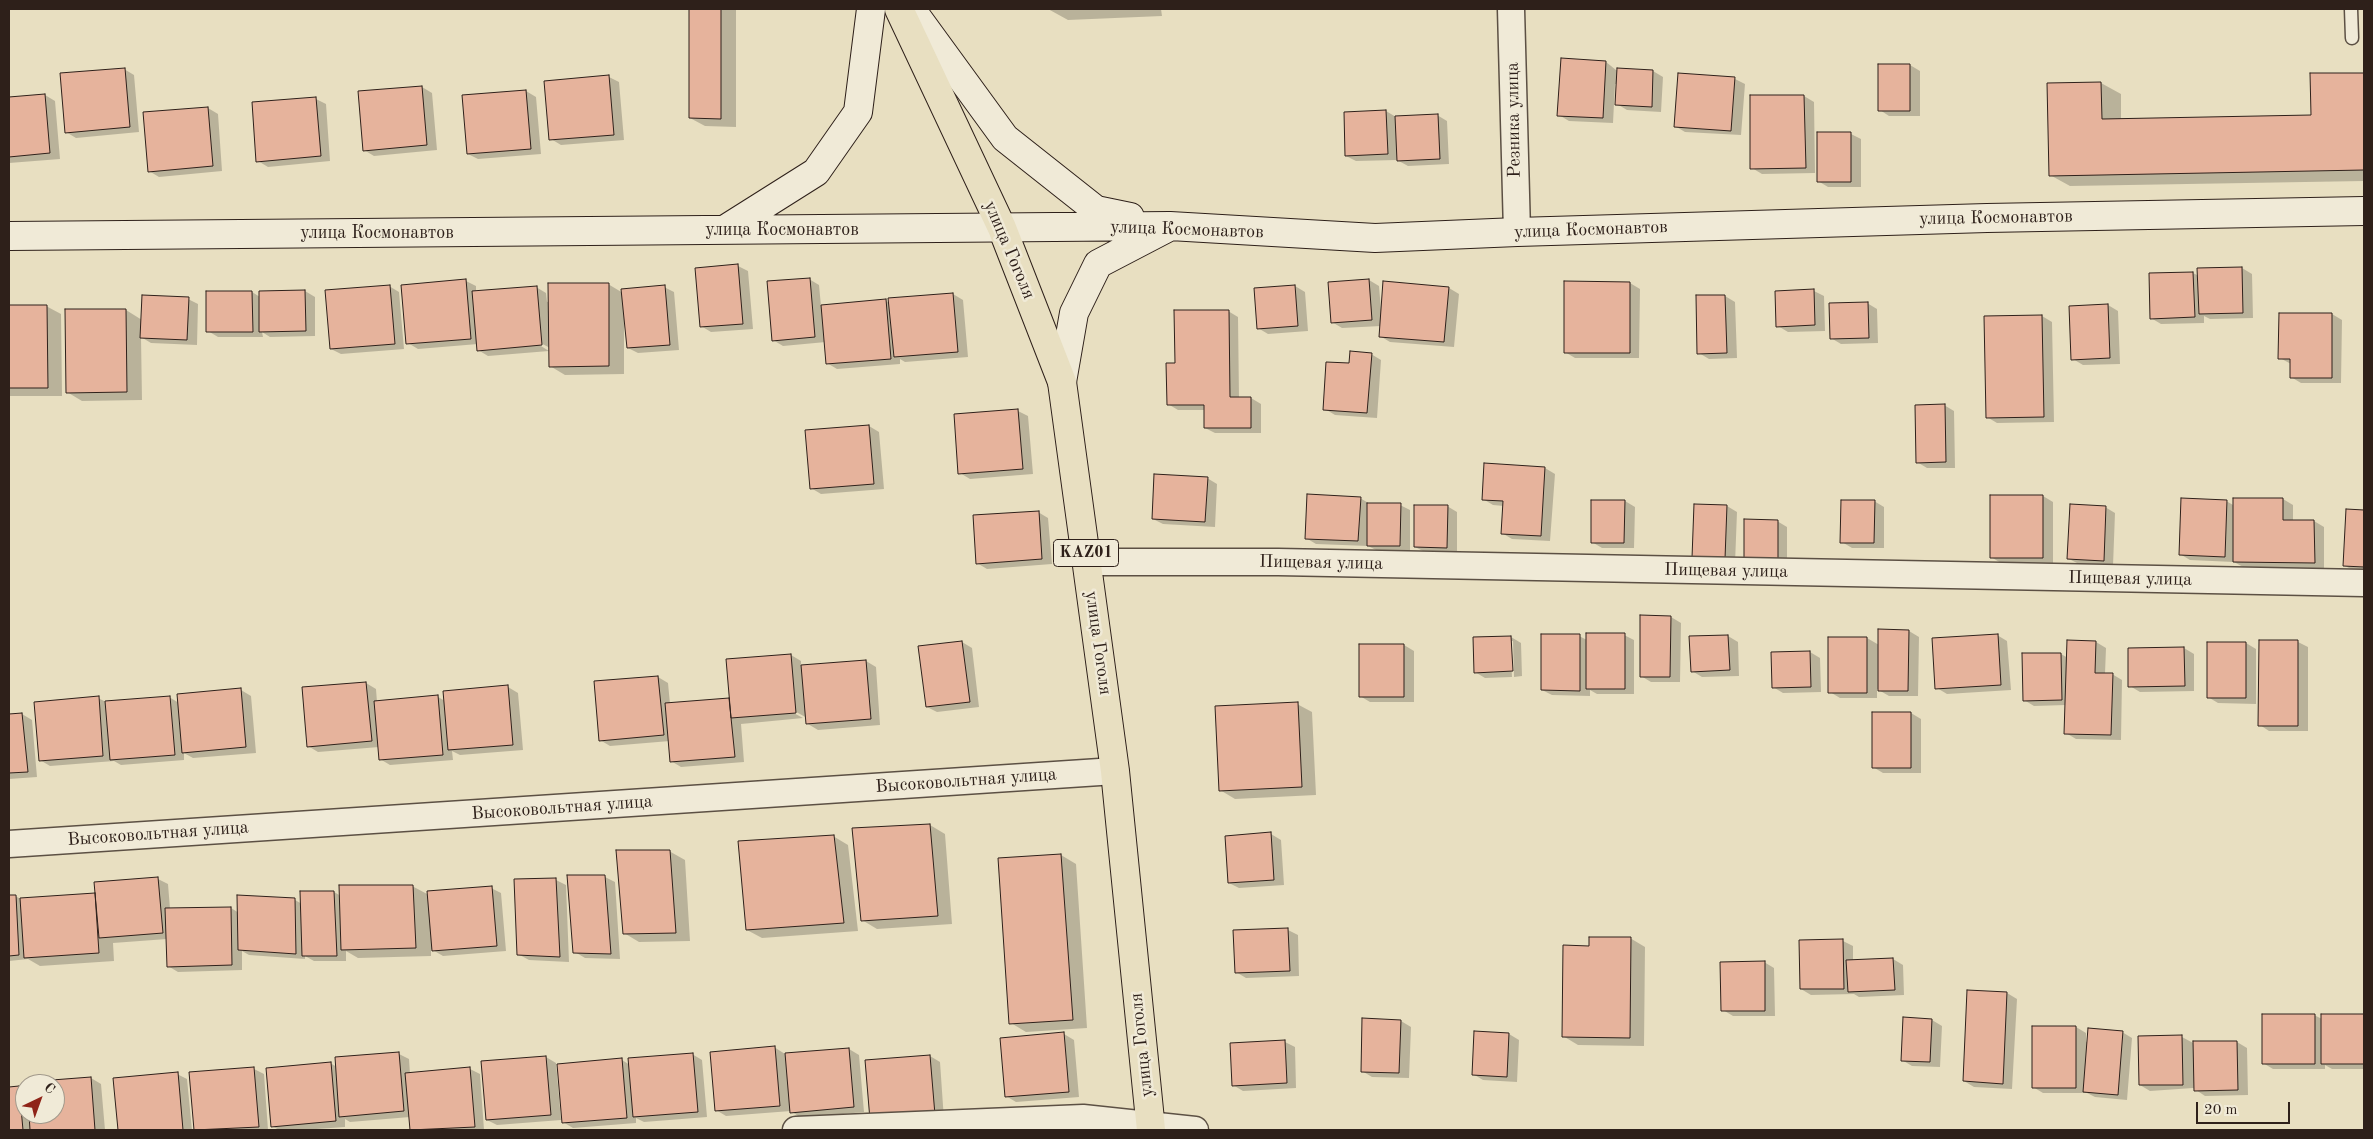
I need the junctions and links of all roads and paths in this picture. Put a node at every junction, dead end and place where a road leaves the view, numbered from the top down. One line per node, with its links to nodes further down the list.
1 (871, 9): 10 (street)
2 (899, 9): 9 (highway, улица Гоголя / KАZ01)
3 (911, 9): 8 (street)
4 (1511, 9): 11 (street, Резника улица)
5 (2351, 9): 6 (lane)
6 (2352, 38)
7 (2364, 211): 11 (street, улица Космонавтов)
8 (1170, 226): 9 (street, улица Космонавтов); 11 (street, улица Космонавтов); 13 (street)
9 (1002, 228): 10 (street, улица Космонавтов); 13 (highway, улица Гоголя / KАZ01)
10 (724, 230): 12 (street, улица Космонавтов)
11 (1517, 232)
12 (9, 236)
13 (1062, 382): 14 (highway, улица Гоголя / KАZ01)
14 (1087, 562): 15 (street, Пищевая улица); 16 (highway, улица Гоголя / KАZ01)
15 (2364, 583)
16 (1115, 771): 17 (street, Высоковольтная улица); 18 (highway, улица Гоголя / KАZ01)
17 (9, 844)
18 (1151, 1127): 19 (street); 20 (street)
19 (796, 1130)
20 (1195, 1130)

